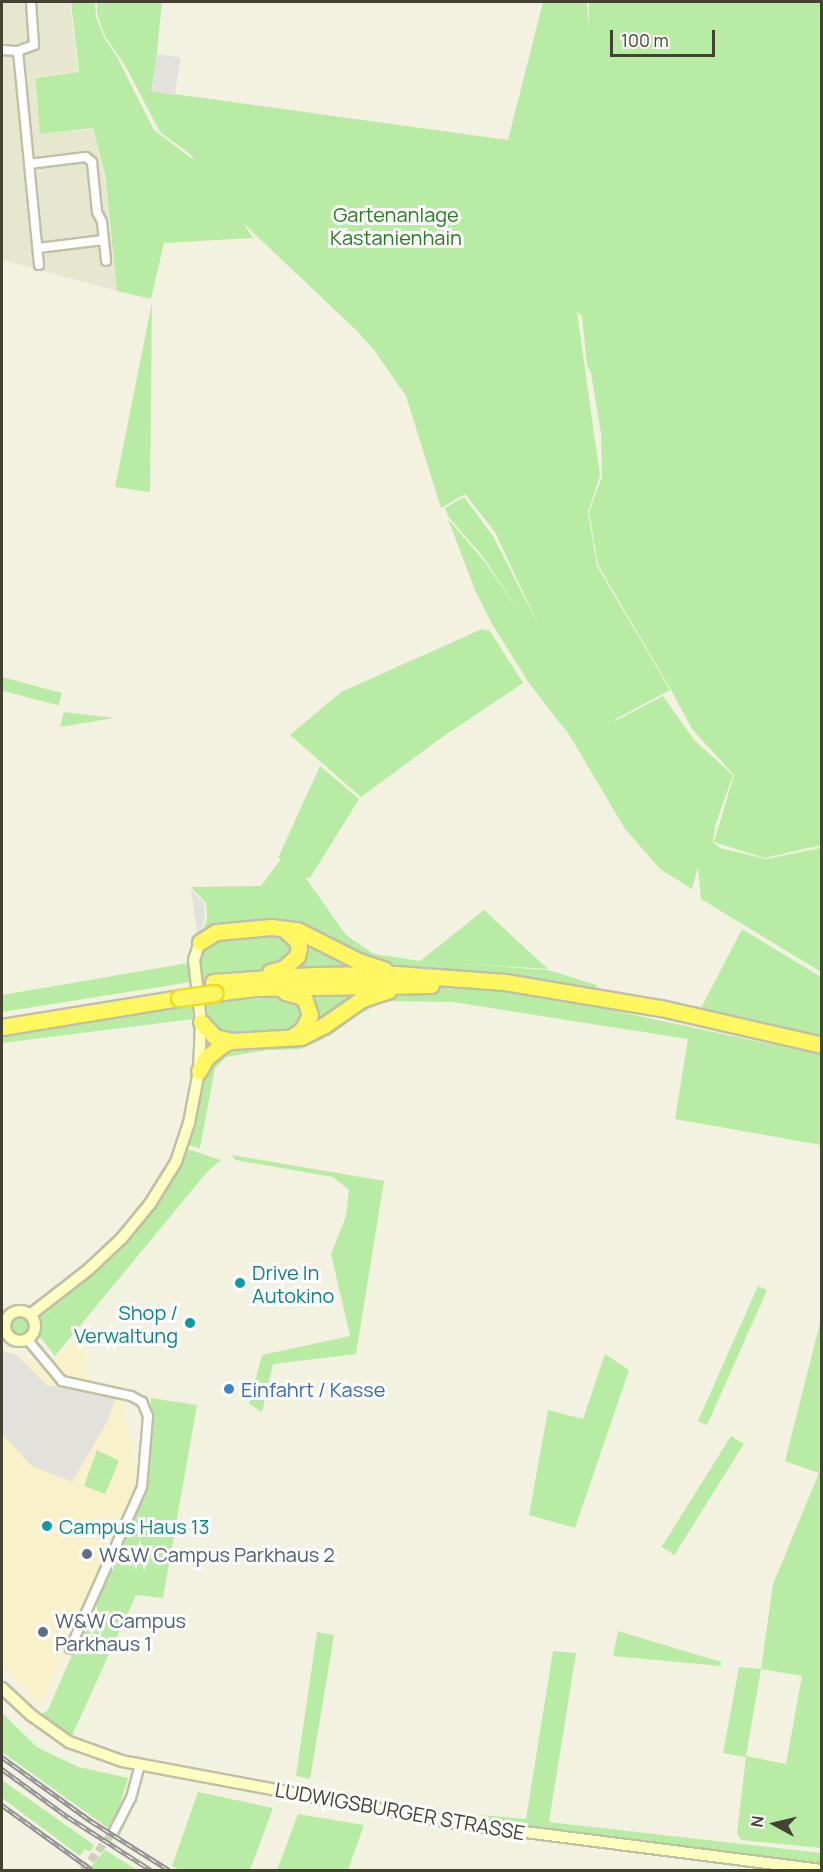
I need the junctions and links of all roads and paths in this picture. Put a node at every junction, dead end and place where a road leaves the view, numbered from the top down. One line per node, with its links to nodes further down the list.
1 (30, 2): 3 (street)
2 (2, 50): 3 (street)
3 (18, 51): 4 (street)
4 (29, 164): 5 (street); 6 (street)
5 (104, 240): 6 (street); 7 (street)
6 (38, 248): 8 (street)
7 (106, 261)
8 (39, 265)
9 (284, 929): 10 (highway); 11 (highway); 12 (highway)
10 (200, 942): 16 (main road)
11 (396, 974): 12 (highway); 20 (highway)
12 (255, 983): 13 (highway); 14 (highway); 18 (highway)
13 (421, 985): 18 (highway); 21 (highway)
14 (178, 993): 15 (highway); 17 (highway)
15 (2, 1016)
16 (201, 1022): 19 (highway); 22 (main road)
17 (2, 1027)
18 (289, 1038): 19 (highway)
19 (231, 1041): 22 (highway)
20 (822, 1045)
21 (822, 1055)
22 (200, 1071): 23 (main road)
23 (30, 1315): 24 (main road); 25 (main road)
24 (4, 1327): 25 (main road)
25 (27, 1339): 26 (street)
26 (70, 1648)
27 (2, 1688): 28 (main road, LUDWIGSBURGER STRASSE)
28 (140, 1764): 29 (street); 30 (main road, LUDWIGSBURGER STRASSE)
29 (114, 1831)
30 (822, 1870)

